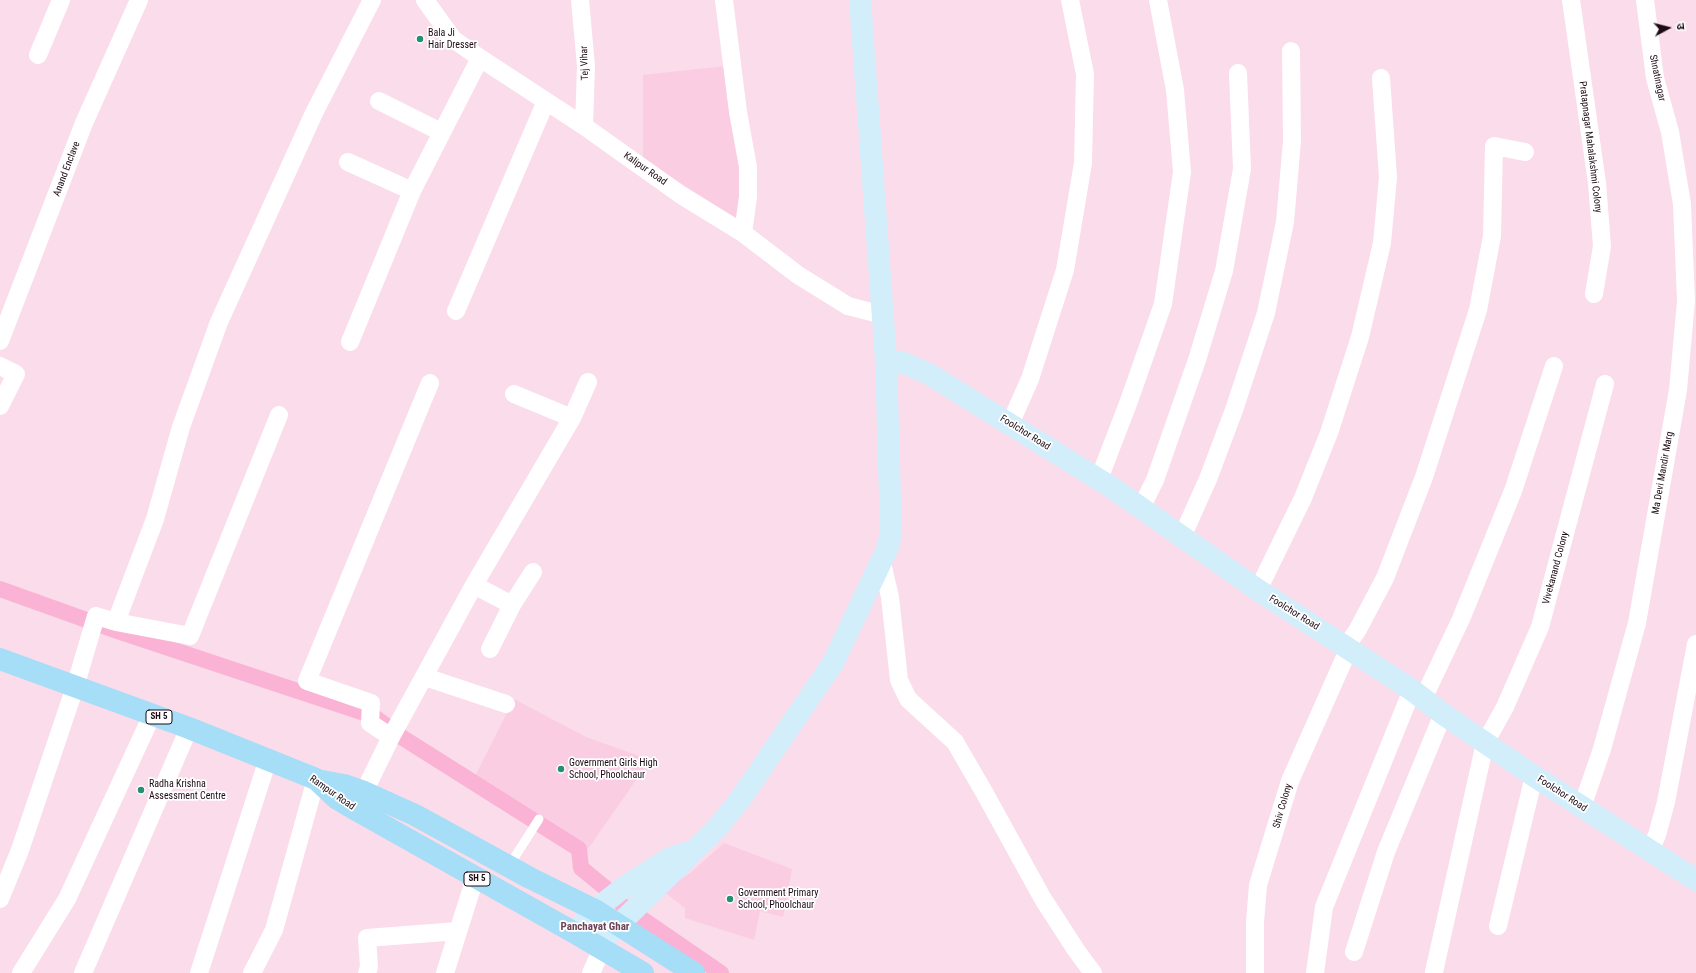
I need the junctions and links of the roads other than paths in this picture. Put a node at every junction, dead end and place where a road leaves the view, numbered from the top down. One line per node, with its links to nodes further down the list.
1 (61, 0): 13 (street)
2 (139, 0): 29 (street, Anand Enclave)
3 (372, 0): 50 (street)
4 (425, 0): 14 (street, Kalipur Road)
5 (580, 0): 19 (street, Tej Vihar)
6 (724, 0): 25 (street)
7 (860, 0): 28 (main road)
8 (1070, 0): 41 (street)
9 (1158, 0): 42 (street)
10 (1571, 0): 26 (street, Pratapnagar Mahalakshmi Colony)
11 (1645, 0): 21 (street, Shnatinagar)
12 (1291, 51): 44 (street)
13 (38, 55)
14 (480, 58): 18 (street, Kalipur Road); 20 (street)
15 (1238, 73): 43 (street)
16 (1382, 78): 48 (street)
17 (379, 101): 20 (street)
18 (546, 101): 19 (street, Kalipur Road); 27 (street)
19 (584, 126): 25 (street, Kalipur Road)
20 (442, 132): 24 (street)
21 (1670, 132): 68 (street, Ma Devi Mandir Marg)
22 (1525, 152): 52 (street, Shiv Colony)
23 (348, 162): 24 (street)
24 (412, 191): 30 (street)
25 (743, 233): 28 (street, Kalipur Road)
26 (1594, 294)
27 (456, 311)
28 (883, 315): 31 (main road)
29 (0, 340)
30 (350, 342)
31 (886, 360): 41 (main road, Foolchor Road); 45 (main road)
32 (0, 366): 38 (street)
33 (1554, 366): 57 (street)
34 (588, 382): 40 (street)
35 (430, 383): 62 (street)
36 (1605, 384): 63 (street, Vivekanand Colony)
37 (514, 394): 40 (street)
38 (0, 406)
39 (279, 415): 50 (street)
40 (572, 418): 47 (street)
41 (1010, 424): 42 (main road, Foolchor Road)
42 (1099, 479): 43 (main road, Foolchor Road)
43 (1141, 508): 44 (main road, Foolchor Road)
44 (1182, 537): 48 (main road, Foolchor Road)
45 (881, 559): 71 (main road); 93 (street)
46 (533, 572): 49 (street)
47 (474, 585): 49 (street); 55 (street)
48 (1258, 590): 52 (main road, Foolchor Road)
49 (512, 604): 53 (street)
50 (116, 622): 56 (street)
51 (1696, 644): 70 (street)
52 (1348, 647): 57 (main road, Foolchor Road); 94 (street, Shiv Colony)
53 (490, 648)
54 (0, 659): 56 (main road, Rampur Road / SH 5)
55 (424, 677): 58 (street); 62 (street)
56 (75, 687): 59 (main road, Rampur Road / SH 5); 75 (street)
57 (1418, 694): 60 (main road, Foolchor Road); 95 (street)
58 (506, 704)
59 (152, 714): 61 (main road, Rampur Road / SH 5); 84 (street)
60 (1443, 714): 63 (main road, Foolchor Road); 82 (street)
61 (189, 728): 64 (main road, Rampur Road / SH 5); 85 (street)
62 (394, 731): 67 (street)
63 (1486, 743): 65 (main road, Foolchor Road); 83 (street, Vivekanand Colony)
64 (268, 759): 66 (main road, Rampur Road / SH 5); 86 (street)
65 (1534, 776): 68 (main road, Foolchor Road); 78 (street)
66 (316, 779): 67 (main road); 73 (main road, Rampur Road / SH 5); 87 (street)
67 (364, 792): 72 (main road)
68 (1582, 807): 70 (main road, Foolchor Road)
69 (539, 819): 72 (lane)
70 (1650, 851): 74 (main road, Foolchor Road)
71 (693, 852): 76 (main road); 77 (main road)
72 (509, 866): 76 (main road)
73 (475, 878): 79 (street); 80 (main road, Rampur Road / SH 5)
74 (1696, 880)
75 (0, 898)
76 (595, 910): 77 (main road); 80 (main road)
77 (619, 925): 81 (main road); 92 (main road)
78 (1498, 926)
79 (458, 931): 88 (street); 89 (street)
80 (575, 933): 81 (main road, Rampur Road / SH 5)
81 (600, 947): 90 (street); 91 (main road, Rampur Road / SH 5)
82 (1354, 952)
83 (1434, 972)
84 (21, 973)
85 (83, 973)
86 (199, 973)
87 (252, 973)
88 (367, 973)
89 (445, 973)
90 (591, 973)
91 (643, 973)
92 (694, 973)
93 (1093, 973)
94 (1255, 973)
95 (1314, 973)

